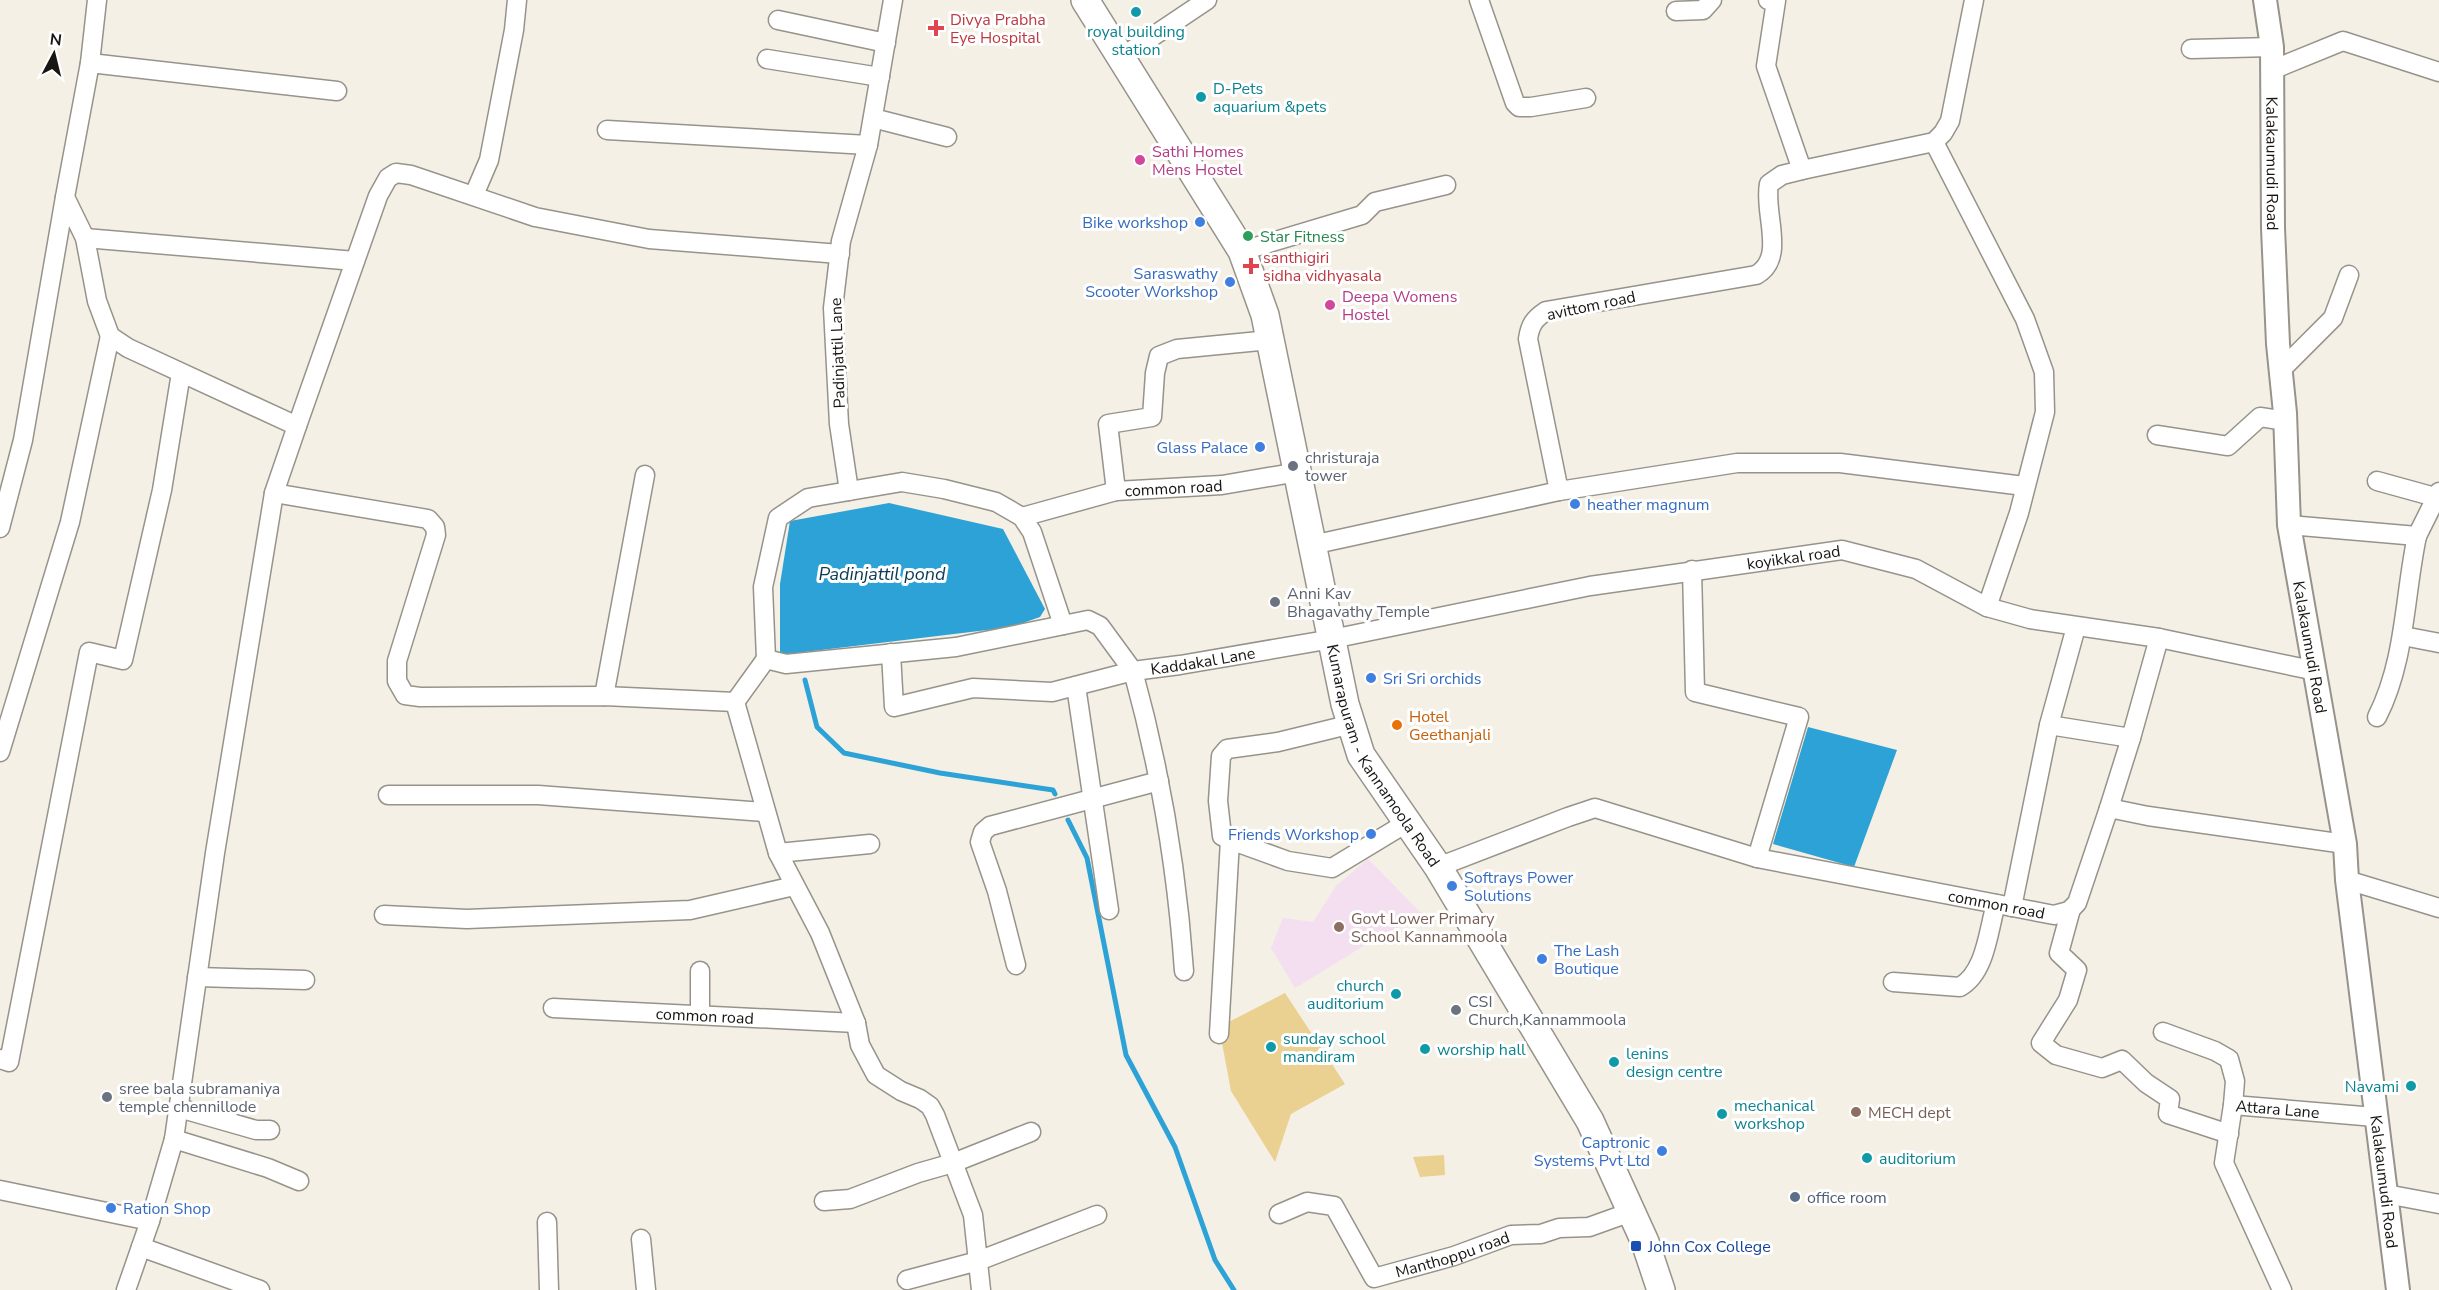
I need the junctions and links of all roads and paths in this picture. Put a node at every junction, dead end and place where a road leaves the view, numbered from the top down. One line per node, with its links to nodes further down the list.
1 (97, 0): 18 (street)
2 (518, 0): 31 (street)
3 (893, 0): 13 (street, Padinjattil Lane)
4 (1085, 0): 16 (main road, Kumarapuram - Kannamoola Road)
5 (1207, 0): 16 (street)
6 (1479, 0): 23 (street)
7 (1712, 0): 11 (street)
8 (1774, 0): 29 (street)
9 (1974, 0): 27 (street)
10 (2265, 0): 14 (street, Kalakaumudi Road)
11 (1676, 11)
12 (778, 20): 13 (street)
13 (886, 43): 21 (street, Padinjattil Lane)
14 (2272, 47): 15 (street); 19 (street, Kalakaumudi Road)
15 (2191, 49)
16 (1122, 57): 34 (main road, Kumarapuram - Kannamoola Road)
17 (767, 58): 21 (street)
18 (90, 63): 22 (street); 32 (street)
19 (2272, 70): 20 (street); 40 (street, Kalakaumudi Road)
20 (2439, 72)
21 (880, 77): 24 (street, Padinjattil Lane)
22 (337, 91)
23 (1586, 98)
24 (873, 118): 26 (street); 28 (street, Padinjattil Lane)
25 (607, 130): 28 (street)
26 (947, 137)
27 (1934, 141): 29 (street); 48 (street)
28 (868, 145): 35 (street, Padinjattil Lane)
29 (1802, 170): 51 (street, avittom road)
30 (1446, 185): 34 (street)
31 (474, 195): 35 (street); 36 (street)
32 (65, 197): 33 (street); 56 (street)
33 (85, 238): 36 (street); 38 (street)
34 (1242, 251): 39 (main road, Kumarapuram - Kannamoola Road)
35 (840, 254): 49 (street, Padinjattil Lane)
36 (355, 261): 43 (street)
37 (2349, 275): 40 (street)
38 (110, 336): 41 (street); 78 (street)
39 (1270, 340): 45 (main road, Kumarapuram - Kannamoola Road); 50 (street, common road)
40 (2281, 370): 42 (street, Kalakaumudi Road)
41 (181, 373): 43 (street); 109 (street)
42 (2286, 421): 44 (street); 55 (street, Kalakaumudi Road)
43 (297, 426): 52 (street)
44 (2157, 435)
45 (1298, 472): 50 (street, common road); 58 (main road, Kumarapuram - Kannamoola Road)
46 (645, 475): 72 (street)
47 (2377, 481): 53 (street)
48 (2024, 486): 51 (street); 60 (street)
49 (849, 491): 54 (street); 68 (street)
50 (1116, 491): 54 (street)
51 (1559, 491): 58 (street)
52 (274, 493): 72 (street); 101 (street)
53 (2437, 494): 57 (street)
54 (1022, 517): 61 (street)
55 (2289, 525): 57 (street); 70 (street, Kalakaumudi Road)
56 (0, 528)
57 (2417, 536): 63 (street)
58 (1312, 545): 65 (main road, Kumarapuram - Kannamoola Road)
59 (1692, 570): 60 (street, koyikkal road); 65 (street, koyikkal road); 89 (street)
60 (1987, 607): 62 (street, koyikkal road)
61 (1063, 625): 67 (street, Kaddakal Lane); 69 (street, Kaddakal Lane)
62 (2076, 627): 64 (street, koyikkal road); 76 (street)
63 (2403, 636): 66 (street); 74 (street)
64 (2159, 638): 70 (street, koyikkal road); 77 (street)
65 (1332, 639): 69 (street, Kaddakal Lane); 75 (main road, Kumarapuram - Kannamoola Road)
66 (2439, 643)
67 (891, 653): 68 (street, Kaddakal Lane); 71 (street)
68 (766, 659): 73 (street)
69 (1132, 671): 71 (street); 79 (street)
70 (2316, 671): 87 (street, Kalakaumudi Road)
71 (1076, 686): 81 (street)
72 (604, 696): 73 (street)
73 (735, 702): 83 (street)
74 (2377, 717)
75 (1352, 724): 84 (main road, Kumarapuram - Kannamoola Road); 85 (street)
76 (2049, 725): 77 (street); 93 (street)
77 (2131, 738): 82 (street)
78 (0, 752)
79 (1159, 781): 81 (street); 100 (street)
80 (388, 795): 83 (street)
81 (1094, 799): 96 (street); 98 (street)
82 (2109, 808): 87 (street); 95 (street)
83 (765, 812): 88 (street)
84 (1408, 822): 85 (street); 90 (main road, Kumarapuram - Kannamoola Road)
85 (1230, 840): 108 (street)
86 (870, 844): 88 (street)
87 (2345, 844): 91 (street, Kalakaumudi Road)
88 (778, 853): 92 (street)
89 (1757, 858): 90 (street, common road); 93 (street, common road)
90 (1438, 867): 123 (main road, Kumarapuram - Kannamoola Road)
91 (2347, 880): 94 (street); 112 (street, Kalakaumudi Road)
92 (794, 885): 97 (street); 106 (street)
93 (2004, 906): 95 (street, common road); 103 (street)
94 (2439, 908)
95 (2072, 909): 115 (street)
96 (1109, 910)
97 (384, 915)
98 (1016, 965)
99 (700, 971): 105 (street)
100 (1184, 971)
101 (197, 977): 102 (street); 111 (street)
102 (306, 980)
103 (1893, 982)
104 (553, 1008): 105 (street, common road)
105 (700, 1015): 106 (street, common road)
106 (856, 1023): 117 (street)
107 (2163, 1032): 110 (street)
108 (1219, 1034)
109 (0, 1059)
110 (2233, 1105): 112 (street, Attara Lane); 115 (street, Attara Lane)
111 (178, 1108): 113 (street); 116 (street)
112 (2375, 1117): 120 (street, Kalakaumudi Road)
113 (270, 1130)
114 (1031, 1132): 117 (street)
115 (2229, 1134): 138 (street, Attara Lane)
116 (174, 1139): 118 (street); 126 (street)
117 (953, 1163): 121 (street); 130 (street)
118 (299, 1181)
119 (0, 1190): 126 (street)
120 (2386, 1194): 122 (street); 139 (street, Kalakaumudi Road)
121 (824, 1201)
122 (2439, 1204)
123 (1631, 1212): 124 (street, Manthoppu road); 137 (main road, Kumarapuram - Kannamoola Road)
124 (1280, 1214)
125 (1097, 1215): 130 (street)
126 (150, 1221): 129 (street)
127 (547, 1222): 134 (street)
128 (641, 1239): 135 (street)
129 (141, 1247): 132 (street); 133 (street)
130 (978, 1261): 131 (street); 136 (street)
131 (907, 1280)
132 (126, 1290)
133 (260, 1290)
134 (549, 1290)
135 (646, 1290)
136 (981, 1290)
137 (1661, 1290)
138 (2282, 1290)
139 (2398, 1290)

